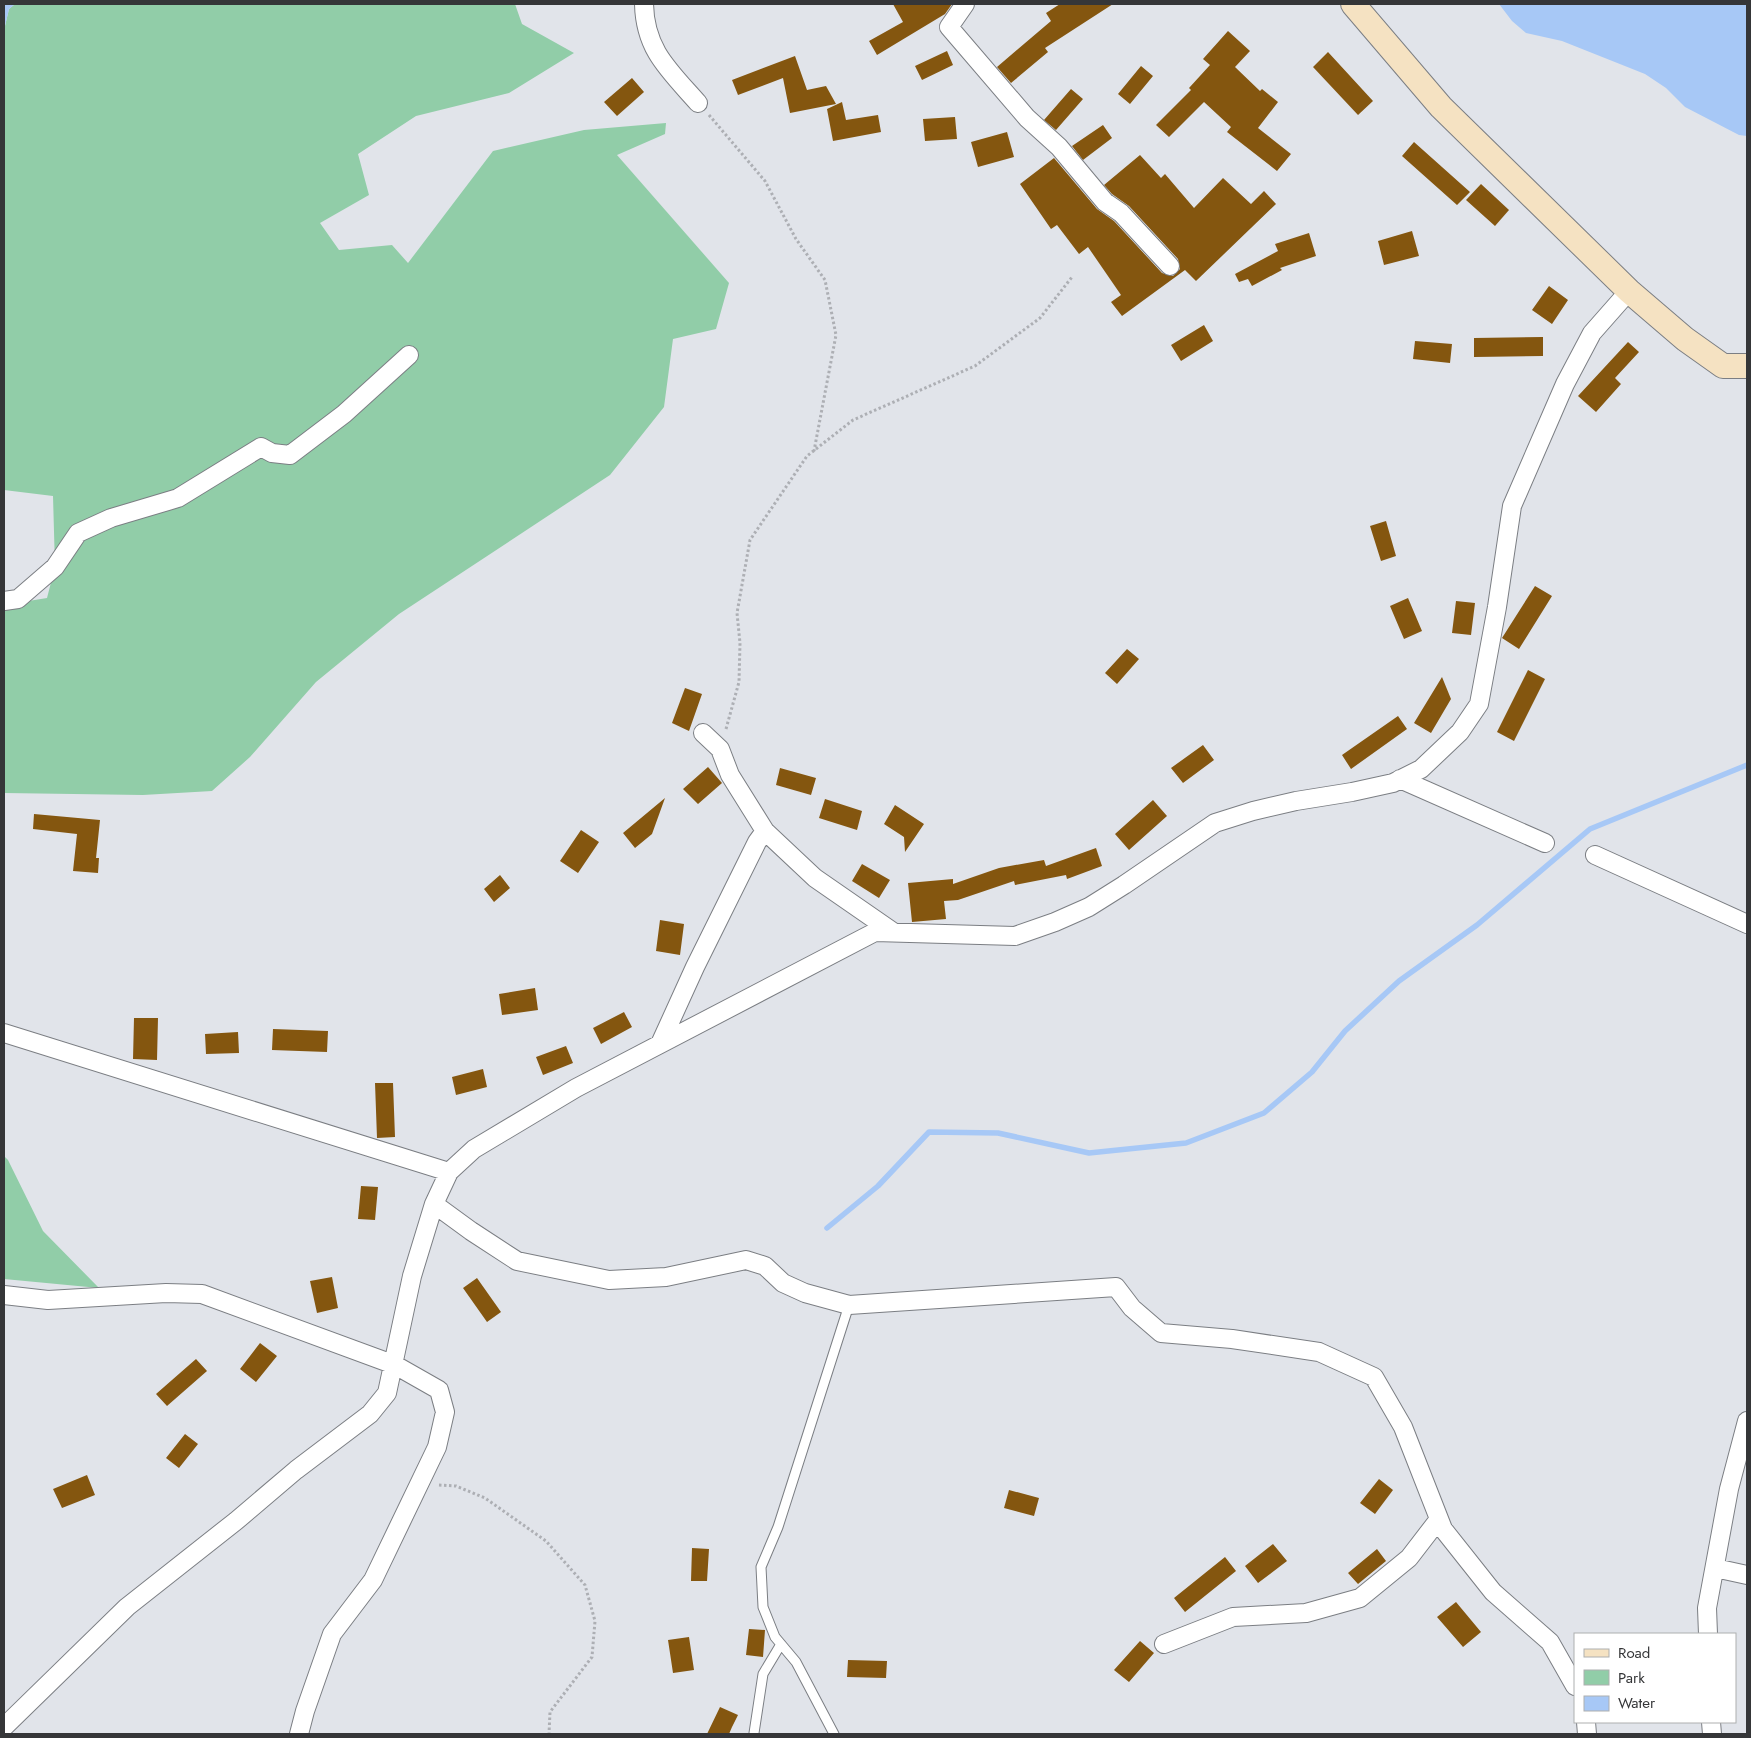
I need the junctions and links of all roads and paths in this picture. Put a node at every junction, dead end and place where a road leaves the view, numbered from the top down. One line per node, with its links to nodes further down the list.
1 (644, 4): 4 (street)
2 (965, 4): 5 (street)
3 (1353, 4): 7 (street)
4 (698, 102): 10 (path)
5 (1170, 266)
6 (1072, 277): 10 (path)
7 (1629, 291): 9 (street); 14 (street)
8 (409, 355): 11 (street)
9 (1747, 366)
10 (813, 451): 13 (path)
11 (4, 601)
12 (703, 732): 13 (street)
13 (720, 749): 15 (street)
14 (1400, 779): 16 (street); 19 (street)
15 (766, 831): 19 (street); 21 (street)
16 (1545, 843)
17 (1595, 855): 18 (street)
18 (1747, 924)
19 (893, 932): 21 (street)
20 (4, 1033): 22 (street)
21 (660, 1044): 22 (street)
22 (449, 1172): 23 (street)
23 (434, 1204): 25 (street); 26 (street)
24 (4, 1295): 26 (street)
25 (849, 1305): 29 (street); 33 (lane)
26 (395, 1365): 28 (street); 36 (street)
27 (1747, 1421): 30 (street)
28 (420, 1482): 38 (street); 39 (path)
29 (1439, 1519): 34 (street); 35 (street)
30 (1714, 1568): 31 (street); 32 (street)
31 (1747, 1575)
32 (1708, 1633)
33 (781, 1644): 37 (lane); 40 (lane)
34 (1164, 1644)
35 (1574, 1684)
36 (4, 1727)
37 (754, 1733)
38 (299, 1734)
39 (549, 1734)
40 (834, 1734)

